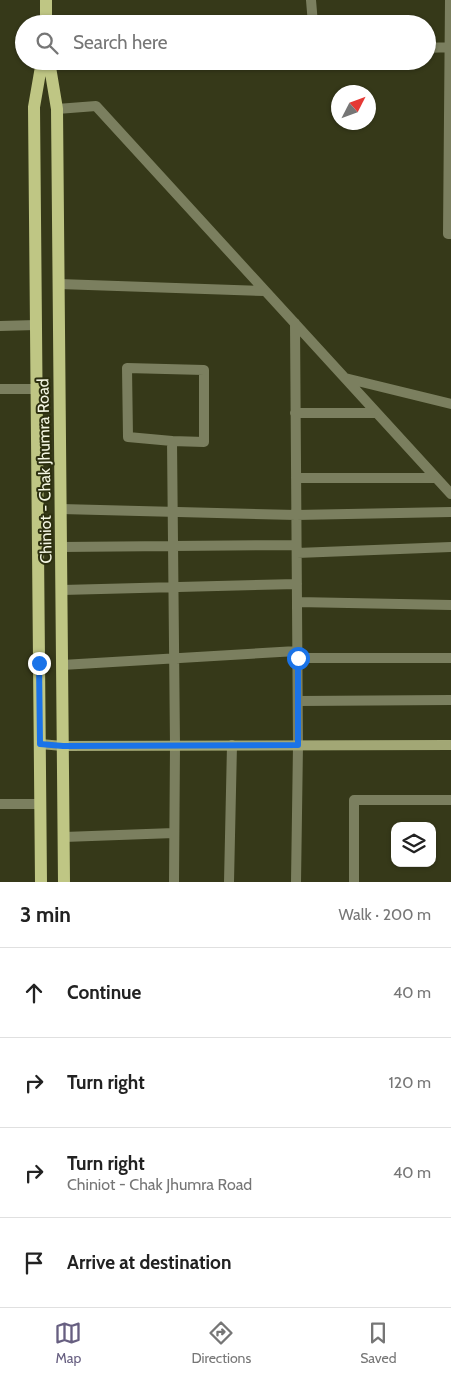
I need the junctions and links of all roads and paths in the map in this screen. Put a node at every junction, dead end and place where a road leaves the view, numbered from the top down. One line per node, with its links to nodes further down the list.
1 (46, 0): 4 (main road)
2 (311, 0): 5 (street)
3 (450, 0): 6 (street)
4 (46, 15)
5 (312, 15)
6 (450, 47): 7 (street); 11 (street)
7 (436, 48)
8 (40, 70): 15 (main road, Chiniot - Chak Jhumra Road)
9 (50, 70): 10 (main road, Chiniot - Chak Jhumra Road)
10 (57, 109): 12 (main road, Chiniot - Chak Jhumra Road); 13 (street)
11 (451, 234)
12 (59, 284): 13 (street); 28 (main road, Chiniot - Chak Jhumra Road)
13 (265, 291): 14 (street)
14 (295, 323): 17 (street); 23 (street)
15 (36, 325): 16 (street); 18 (main road, Chiniot - Chak Jhumra Road)
16 (0, 326)
17 (344, 378): 20 (street); 22 (street)
18 (37, 388): 19 (street); 47 (main road, Chiniot - Chak Jhumra Road)
19 (0, 389)
20 (446, 403): 21 (street)
21 (451, 411)
22 (377, 413): 23 (street); 26 (street)
23 (295, 414): 25 (street)
24 (172, 441): 24 (street); 29 (street)
25 (296, 478): 26 (street); 31 (street)
26 (436, 478): 27 (street)
27 (451, 494)
28 (61, 509): 29 (street); 34 (main road, Chiniot - Chak Jhumra Road)
29 (172, 511): 31 (street); 32 (street)
30 (451, 512): 31 (street)
31 (296, 515): 35 (street)
32 (172, 546): 34 (street); 35 (street); 37 (street)
33 (451, 547): 35 (street)
34 (61, 548): 38 (main road, Chiniot - Chak Jhumra Road)
35 (297, 549): 36 (street)
36 (297, 584): 37 (street); 39 (street)
37 (173, 586): 38 (street); 42 (street)
38 (62, 590): 44 (main road, Chiniot - Chak Jhumra Road)
39 (297, 602): 40 (street); 41 (street)
40 (451, 605)
41 (297, 654): 42 (street); 43 (street); 46 (street)
42 (174, 657): 44 (street); 50 (street)
43 (451, 658)
44 (62, 665): 52 (main road, Chiniot - Chak Jhumra Road)
45 (451, 700): 46 (street)
46 (298, 701): 51 (street)
47 (40, 744): 52 (street); 55 (main road, Chiniot - Chak Jhumra Road)
48 (232, 744): 50 (street); 51 (street); 61 (street)
49 (451, 744): 51 (street)
50 (175, 745): 52 (street); 56 (street)
51 (298, 745): 62 (street)
52 (63, 746): 57 (main road, Chiniot - Chak Jhumra Road)
53 (451, 800): 63 (street)
54 (0, 804): 55 (street)
55 (40, 804): 58 (main road, Chiniot - Chak Jhumra Road)
56 (174, 833): 57 (street); 60 (street)
57 (64, 837): 59 (main road, Chiniot - Chak Jhumra Road)
58 (41, 882)
59 (64, 882)
60 (174, 882)
61 (229, 882)
62 (296, 882)
63 (354, 882)

